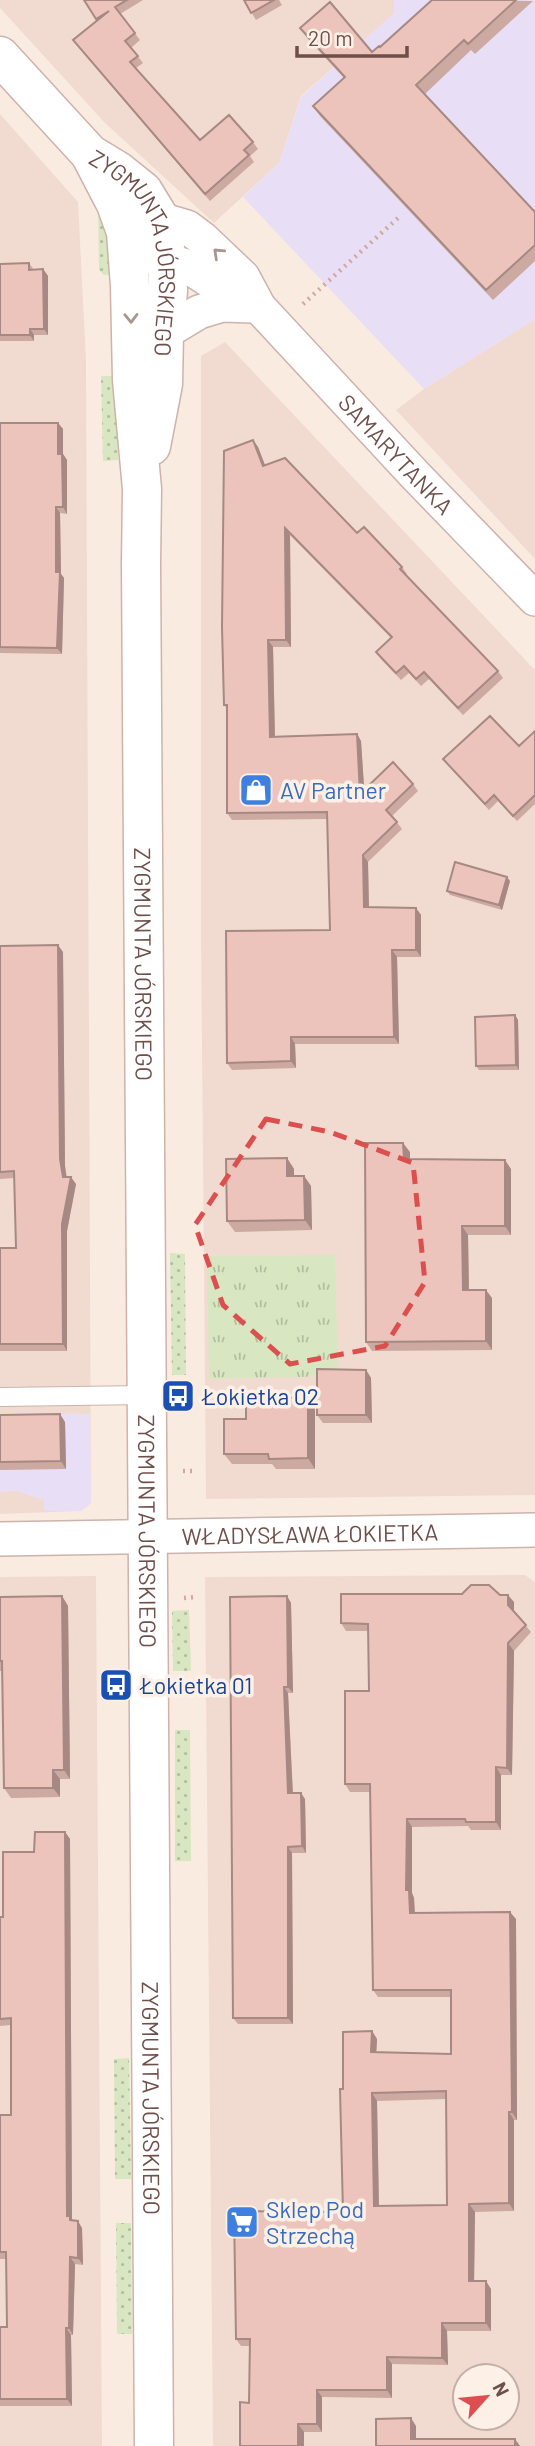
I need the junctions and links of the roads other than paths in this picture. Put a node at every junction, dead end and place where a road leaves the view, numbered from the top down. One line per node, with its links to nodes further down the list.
1 (0, 56): 2 (street, ZYGMUNTA JÓRSKIEGO)
2 (138, 234): 3 (street, ZYGMUNTA JÓRSKIEGO); 4 (street, SAMARYTANKA, one-way to 2); 6 (street, ZYGMUNTA JÓRSKIEGO, one-way to 6)
3 (167, 260): 4 (street, SAMARYTANKA); 5 (street, ZYGMUNTA JÓRSKIEGO)
4 (259, 307): 5 (street); 7 (street, SAMARYTANKA)
5 (164, 333): 6 (street, ZYGMUNTA JÓRSKIEGO)
6 (142, 489): 8 (street, ZYGMUNTA JÓRSKIEGO)
7 (535, 600)
8 (146, 1395): 9 (lane); 11 (street, ZYGMUNTA JÓRSKIEGO)
9 (0, 1397)
10 (535, 1530): 11 (street, WŁADYSŁAWA ŁOKIETKA)
11 (148, 1536): 12 (street, WŁADYSŁAWA ŁOKIETKA); 13 (street, ZYGMUNTA JÓRSKIEGO)
12 (0, 1539)
13 (154, 2446)

